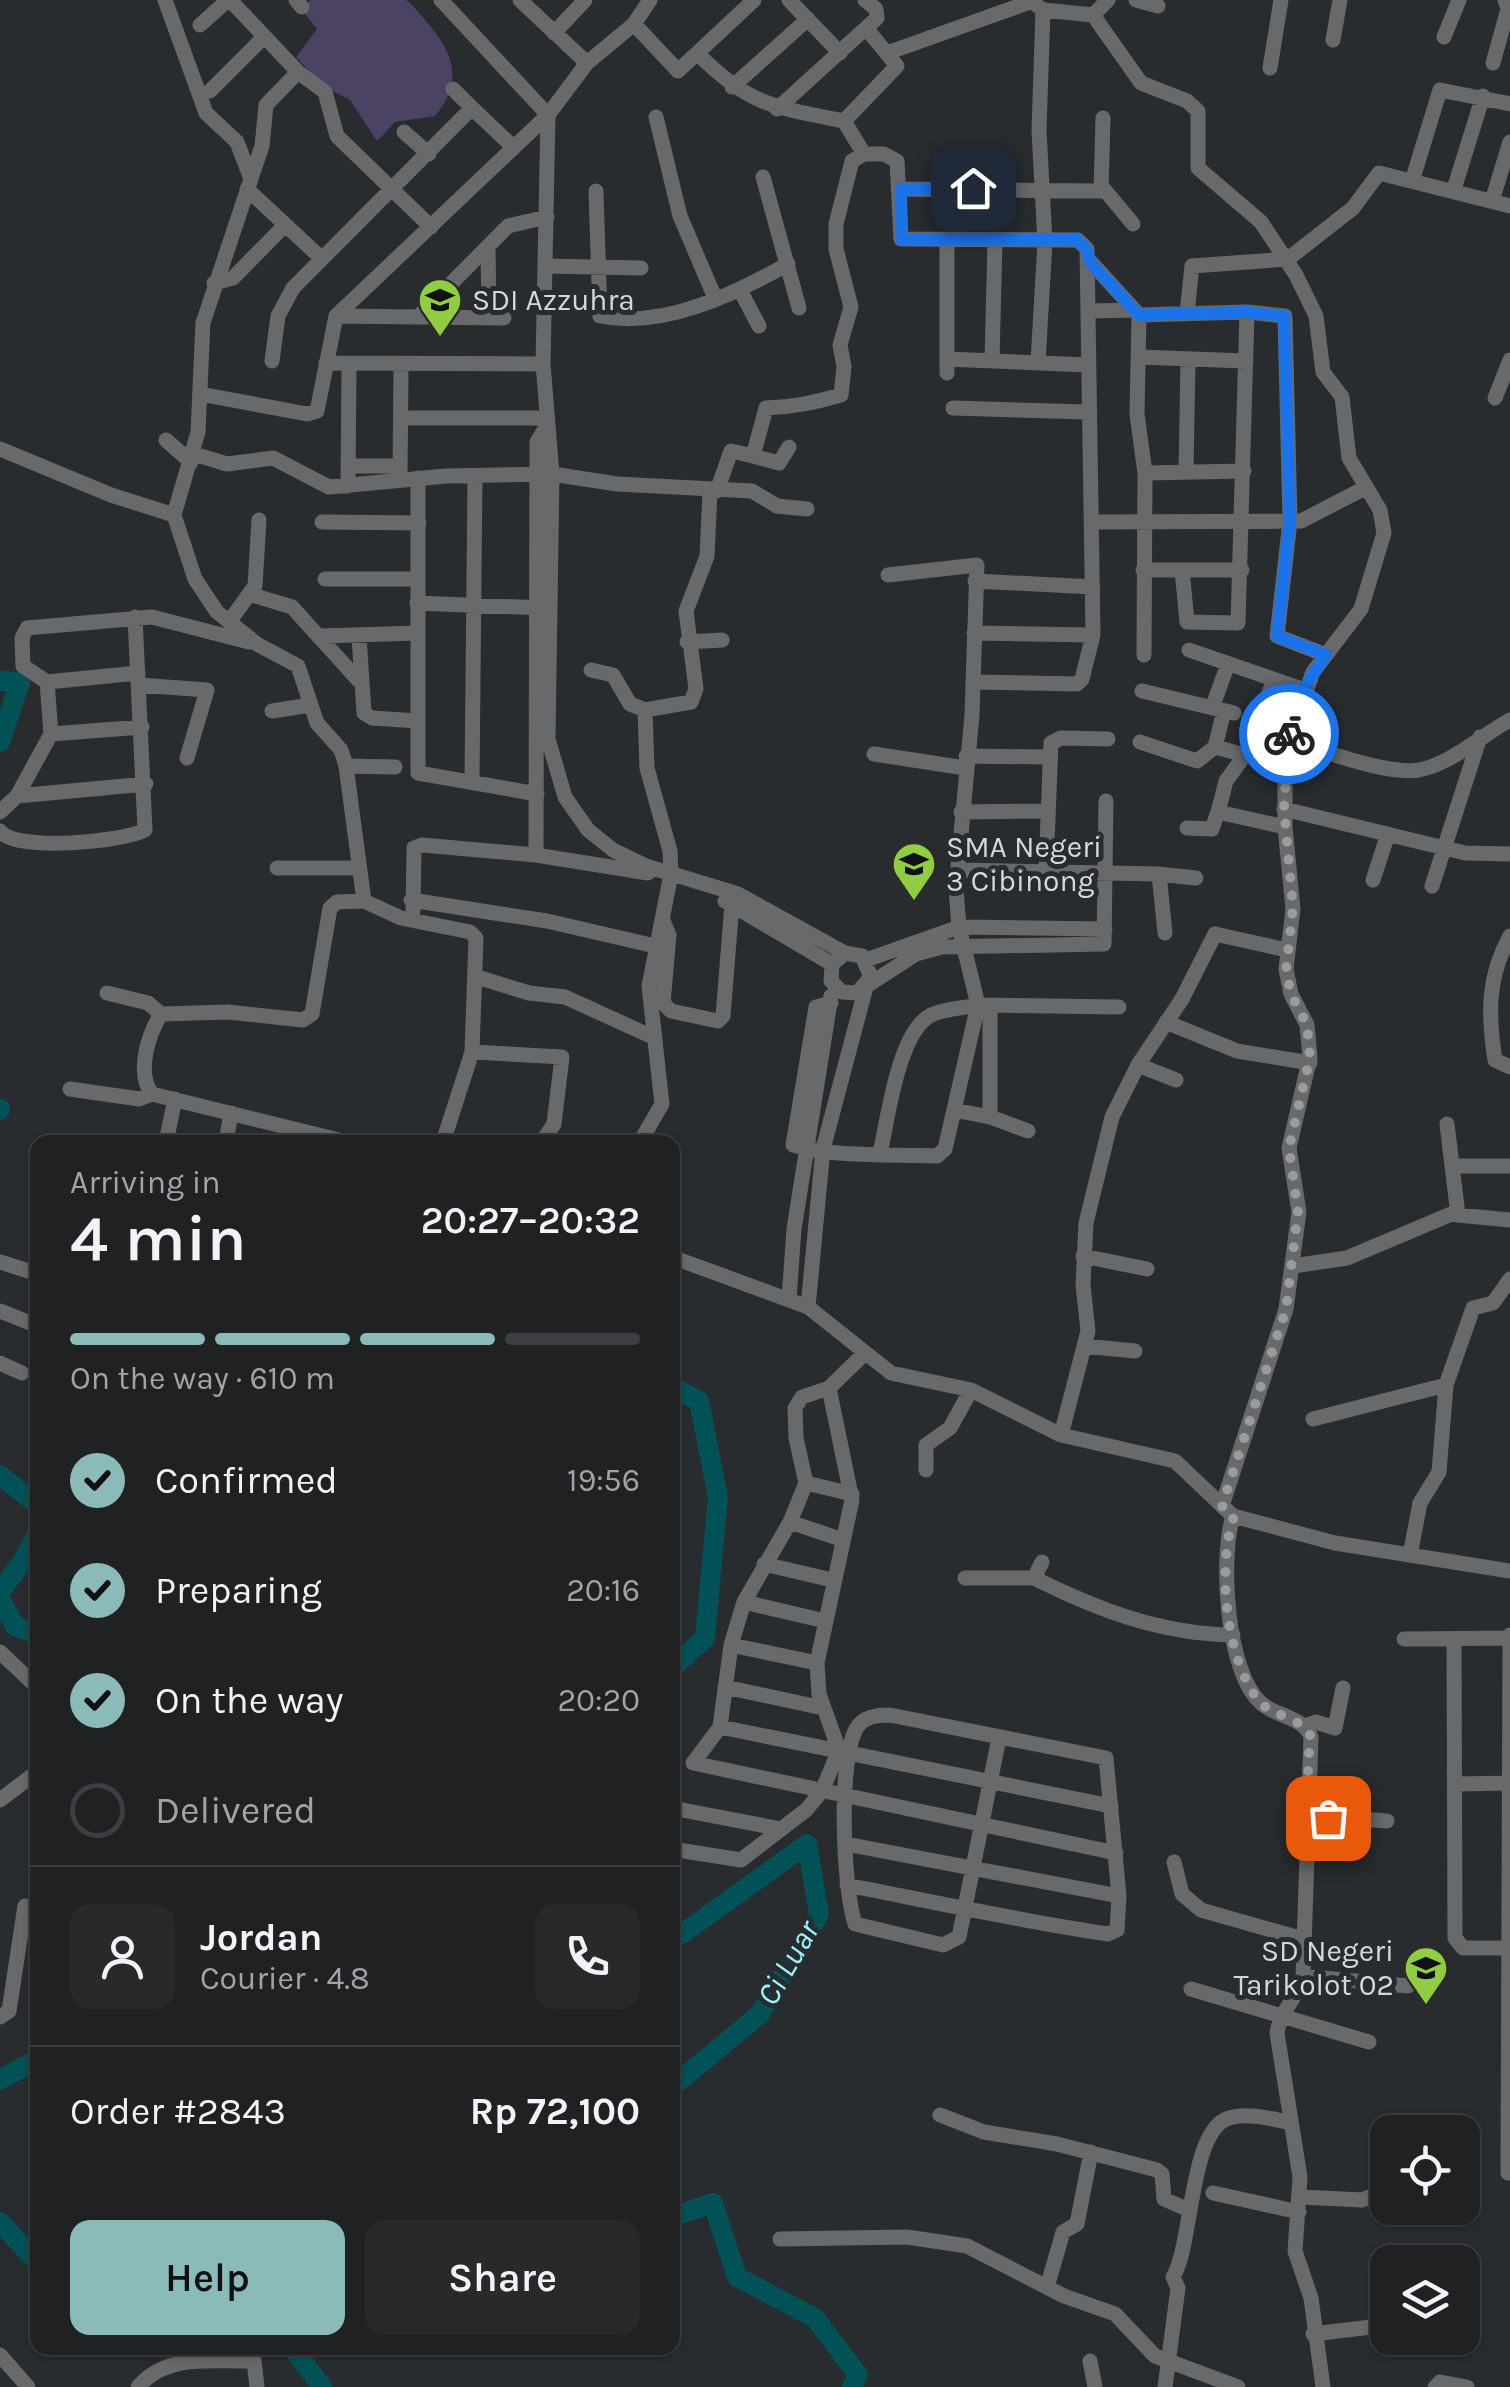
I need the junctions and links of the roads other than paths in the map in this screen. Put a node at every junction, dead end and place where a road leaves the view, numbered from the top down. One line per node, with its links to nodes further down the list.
1 (165, 0): 53 (street)
2 (229, 0): 21 (street); 24 (street)
3 (441, 0): 41 (street)
4 (520, 0): 23 (street)
5 (585, 0): 23 (street)
6 (650, 0): 20 (street)
7 (754, 0): 29 (street)
8 (789, 0): 19 (street)
9 (865, 0): 22 (street)
10 (1108, 0): 18 (street)
11 (1136, 0): 17 (street)
12 (1281, 0): 32 (street)
13 (1340, 0): 26 (street)
14 (1459, 0): 25 (street)
15 (1505, 0): 31 (street)
16 (1034, 4): 18 (street); 28 (street); 55 (street)
17 (1158, 6)
18 (1094, 15): 71 (street)
19 (808, 19): 27 (street); 34 (street)
20 (634, 24): 29 (street); 30 (street)
21 (200, 25)
22 (866, 28): 27 (street); 28 (street)
23 (554, 33): 30 (street)
24 (264, 37): 33 (street); 36 (street)
25 (1444, 37)
26 (1332, 40)
27 (840, 53): 40 (street)
28 (887, 53): 44 (street)
29 (698, 54): 34 (street)
30 (587, 63): 41 (street)
31 (1493, 63)
32 (1270, 68)
33 (298, 72): 53 (street); 54 (street)
34 (732, 87): 40 (street)
35 (453, 89): 39 (street)
36 (210, 91)
37 (1483, 96): 38 (street); 52 (street); 59 (street)
38 (1510, 104)
39 (472, 108): 47 (street); 48 (street)
40 (776, 109): 44 (street)
41 (548, 115): 47 (street); 62 (street)
42 (656, 117): 79 (street)
43 (1103, 118): 57 (street)
44 (844, 121): 49 (street)
45 (404, 132): 48 (street)
46 (1510, 142): 50 (street)
47 (512, 146): 65 (street)
48 (429, 154): 54 (street)
49 (864, 154): 56 (street); 109 (street)
50 (1507, 164): 60 (street)
51 (763, 177): 73 (street)
52 (1413, 178): 59 (street); 71 (street)
53 (249, 184): 64 (street); 77 (street)
54 (392, 188): 65 (street); 70 (street)
55 (1045, 188): 56 (street); 57 (street); 68 (street)
56 (901, 189): 66 (street)
57 (1102, 189): 63 (street)
58 (596, 190): 75 (street)
59 (1454, 190): 60 (street)
60 (1492, 200): 61 (street)
61 (1510, 206)
62 (546, 217): 69 (street); 74 (street)
63 (1133, 224)
64 (285, 225): 70 (street); 77 (street)
65 (431, 228): 85 (street)
66 (947, 241): 67 (street); 92 (street)
67 (995, 241): 68 (street); 92 (street)
68 (1045, 242): 72 (street); 94 (street)
69 (488, 248): 86 (street); 86 (street)
70 (321, 258): 91 (street)
71 (1288, 260): 84 (street); 120 (street)
72 (1090, 262): 81 (street); 82 (street)
73 (788, 264): 78 (street); 80 (street)
74 (545, 266): 75 (street); 97 (street)
75 (596, 268): 76 (street); 79 (street)
76 (642, 268)
77 (214, 282): 100 (street)
78 (740, 290): 79 (street); 87 (street)
79 (714, 298)
80 (798, 308)
81 (1090, 311): 82 (street); 99 (street)
82 (1136, 312): 84 (street); 88 (street)
83 (1247, 312): 84 (street); 93 (street); 126 (street)
84 (1187, 313)
85 (336, 316): 86 (street); 95 (street)
86 (418, 318)
87 (760, 326)
88 (1139, 357): 89 (street); 116 (street)
89 (1188, 359): 93 (street); 112 (street)
90 (1510, 360): 101 (street)
91 (272, 361)
92 (992, 361): 94 (street)
93 (1246, 361): 113 (street)
94 (1038, 362): 99 (street)
95 (326, 363): 98 (street); 100 (street)
96 (402, 364): 97 (street); 98 (street); 104 (street)
97 (543, 364): 105 (street)
98 (349, 365): 111 (street)
99 (1088, 365): 103 (street)
100 (200, 394): 110 (street)
101 (1495, 398)
102 (953, 408): 103 (street)
103 (1087, 412): 129 (street)
104 (401, 418): 105 (street); 114 (street)
105 (546, 422): 117 (street)
106 (166, 440): 110 (street)
107 (789, 447): 109 (street)
108 (0, 449): 123 (street)
109 (754, 456): 121 (street)
110 (192, 458): 119 (street); 123 (street)
111 (348, 466): 114 (street); 119 (street)
112 (1186, 472): 113 (street); 116 (street)
113 (1244, 472): 127 (street)
114 (400, 473): 118 (street); 119 (street)
115 (479, 473): 117 (street); 118 (street); 141 (street)
116 (1145, 473): 125 (street)
117 (542, 474): 121 (street); 142 (street)
118 (418, 478): 130 (street)
119 (348, 486)
120 (1365, 488): 126 (street); 156 (street)
121 (714, 492): 122 (street); 152 (street)
122 (807, 509)
123 (174, 515): 144 (street)
124 (259, 520): 139 (street)
125 (1144, 520): 127 (street); 129 (street); 131 (street)
126 (1290, 520): 127 (street); 156 (street)
127 (1243, 521): 133 (street)
128 (322, 522): 130 (street)
129 (1094, 522): 138 (street)
130 (418, 523): 136 (street)
131 (1144, 570): 132 (street); 155 (street)
132 (1182, 570): 133 (street); 133 (street)
133 (1242, 570)
134 (888, 575): 137 (street)
135 (326, 579): 136 (street)
136 (418, 579): 140 (street)
137 (976, 581): 138 (street); 146 (street)
138 (1093, 587): 148 (street)
139 (249, 594): 144 (street); 149 (street)
140 (417, 603): 141 (street); 147 (street)
141 (475, 604): 142 (street); 188 (street)
142 (542, 608): 177 (street)
143 (135, 616): 145 (street); 159 (street); 161 (street)
144 (223, 617): 145 (street); 153 (street)
145 (170, 618): 153 (street)
146 (974, 633): 148 (street); 162 (street)
147 (418, 634): 150 (street); 172 (street)
148 (1093, 635): 162 (street)
149 (320, 636): 150 (street); 163 (street)
150 (359, 636): 163 (street)
151 (722, 640): 152 (street)
152 (687, 642): 167 (street)
153 (257, 644): 166 (street)
154 (1189, 650): 157 (street)
155 (1144, 654)
156 (1326, 655): 164 (street)
157 (1228, 664): 160 (street); 169 (street)
158 (591, 670): 167 (street)
159 (138, 679): 161 (street); 173 (street); 183 (street)
160 (1274, 681): 164 (street); 170 (street)
161 (47, 682): 174 (street)
162 (973, 682): 185 (street)
163 (361, 684): 172 (street)
164 (1304, 690): 179 (street)
165 (1142, 691): 169 (street)
166 (311, 705): 168 (street); 186 (street)
167 (645, 710): 210 (street)
168 (272, 711)
169 (1223, 711): 180 (street)
170 (1260, 713)
171 (1510, 720): 175 (street)
172 (418, 721): 188 (street)
173 (142, 727): 174 (street); 189 (street)
174 (51, 734): 191 (street)
175 (1480, 736): 179 (street); 202 (street)
176 (1108, 739): 184 (street)
177 (544, 740): 190 (street); 210 (street)
178 (1140, 742): 180 (street)
179 (1286, 746): 182 (street); 193 (street)
180 (1216, 747): 182 (street)
181 (874, 754): 185 (street)
182 (1245, 756): 197 (street)
183 (187, 758)
184 (1047, 758): 185 (street); 194 (street)
185 (965, 762): 196 (street)
186 (346, 766): 187 (street); 206 (street)
187 (395, 766)
188 (472, 782): 190 (street)
189 (146, 784): 191 (street); 200 (street)
190 (537, 794): 204 (street)
191 (17, 796): 195 (street)
192 (1106, 801): 209 (street)
193 (1284, 808): 198 (street); 201 (street)
194 (1047, 811): 196 (street); 207 (street)
195 (0, 812)
196 (961, 812): 208 (street)
197 (1218, 812): 198 (street); 199 (street)
198 (1285, 827): 227 (street)
199 (1187, 828)
200 (0, 831)
201 (1388, 834): 202 (street); 213 (street)
202 (1444, 848): 203 (street); 215 (street)
203 (1510, 854)
204 (536, 855): 210 (street); 225 (street)
205 (277, 868): 206 (street)
206 (359, 868): 216 (street)
207 (1046, 869): 208 (street); 209 (street)
208 (959, 870): 219 (street)
209 (1106, 870): 211 (street); 220 (street)
210 (665, 872): 214 (street); 218 (street)
211 (1159, 874): 212 (street); 221 (street)
212 (1196, 878)
213 (1373, 880)
214 (698, 882): 217 (street); 223 (street)
215 (1432, 886)
216 (364, 901): 230 (street); 235 (street)
217 (732, 904): 218 (street); 223 (street)
218 (663, 922): 225 (street)
219 (959, 927): 220 (street); 224 (street); 226 (street)
220 (1105, 929): 224 (street)
221 (1165, 933)
222 (1510, 936): 241 (street)
223 (809, 940): 229 (street)
224 (965, 944): 226 (street); 233 (street)
225 (655, 946): 237 (street)
226 (914, 947): 228 (street); 231 (street)
227 (1287, 950): 236 (street); 239 (street)
228 (866, 960): 229 (street); 231 (street)
229 (836, 966): 231 (street); 257 (street)
230 (477, 976): 237 (street); 238 (street)
231 (867, 986): 257 (street)
232 (108, 993): 235 (street)
233 (984, 1005): 234 (street); 246 (street); 248 (street); 258 (street)
234 (1120, 1007)
235 (161, 1014): 244 (street)
236 (1166, 1022): 239 (street); 240 (street)
237 (655, 1038): 256 (street)
238 (472, 1052): 254 (street); 255 (street)
239 (1310, 1063): 266 (street)
240 (1138, 1064): 242 (street); 263 (street)
241 (1510, 1067)
242 (1176, 1080)
243 (70, 1089): 244 (street)
244 (152, 1094): 245 (street)
245 (174, 1099): 247 (street); 251 (street)
246 (954, 1110): 248 (street); 258 (street)
247 (231, 1114): 252 (street); 253 (street)
248 (990, 1117): 250 (street)
249 (1448, 1124): 259 (street)
250 (1028, 1132)
251 (167, 1135)
252 (227, 1135)
253 (318, 1135)
254 (445, 1135)
255 (547, 1135)
256 (644, 1135)
257 (815, 1148): 258 (street); 270 (street); 271 (street)
258 (880, 1154)
259 (1452, 1166): 260 (street); 261 (street)
260 (1510, 1166)
261 (1456, 1212): 262 (street); 266 (street)
262 (1510, 1220)
263 (1084, 1256): 267 (street); 274 (street)
264 (680, 1260): 270 (street)
265 (0, 1262): 268 (street)
266 (1293, 1266): 287 (street)
267 (1146, 1269)
268 (30, 1271)
269 (1510, 1279): 279 (street)
270 (789, 1298): 271 (street)
271 (808, 1308): 276 (street)
272 (0, 1311): 273 (street)
273 (30, 1323)
274 (1084, 1346): 275 (street); 283 (street)
275 (1136, 1351)
276 (864, 1354): 280 (street); 281 (street)
277 (0, 1363): 278 (street)
278 (22, 1373)
279 (1446, 1385): 282 (street); 290 (street)
280 (829, 1388): 285 (street); 286 (street)
281 (972, 1390): 283 (street); 284 (street)
282 (1313, 1418)
283 (1061, 1435): 287 (street)
284 (926, 1470)
285 (806, 1482): 286 (street); 288 (street)
286 (852, 1494): 289 (street)
287 (1228, 1511): 290 (street); 299 (street)
288 (790, 1522): 289 (street); 292 (street)
289 (843, 1540): 296 (street)
290 (1410, 1554): 293 (street)
291 (1042, 1562): 295 (street)
292 (764, 1564): 296 (street); 297 (street)
293 (1510, 1570)
294 (965, 1578): 295 (street)
295 (1034, 1578): 299 (street)
296 (832, 1580): 298 (street)
297 (744, 1602): 298 (street); 303 (street)
298 (825, 1620): 305 (street)
299 (1233, 1635): 311 (street)
300 (1510, 1636): 302 (street); 309 (street)
301 (1404, 1639): 302 (street)
302 (1454, 1640): 318 (street)
303 (731, 1646): 305 (street); 307 (street)
304 (0, 1652): 306 (street)
305 (817, 1662): 310 (street)
306 (30, 1680)
307 (725, 1688): 310 (street); 312 (street)
308 (1343, 1688): 311 (street)
309 (1510, 1700): 316 (street)
310 (824, 1708): 314 (street)
311 (1305, 1726): 324 (street)
312 (720, 1727): 314 (street); 319 (street)
313 (999, 1738): 314 (street); 317 (street); 322 (street)
314 (844, 1751): 317 (street); 319 (street); 320 (street)
315 (30, 1777): 321 (street)
316 (1510, 1783): 318 (street); 338 (street)
317 (990, 1784): 322 (street); 326 (street)
318 (1456, 1784): 338 (street)
319 (822, 1792): 320 (street); 327 (street)
320 (844, 1797): 326 (street); 328 (street)
321 (0, 1800)
322 (1111, 1806): 330 (street)
323 (680, 1810): 327 (street)
324 (1306, 1814): 325 (street); 337 (street)
325 (1387, 1821)
326 (980, 1825): 330 (street); 332 (street)
327 (782, 1829): 329 (street)
328 (846, 1844): 332 (street); 333 (street)
329 (680, 1851)
330 (1116, 1854): 334 (street)
331 (1174, 1862): 337 (street)
332 (972, 1866): 334 (street); 336 (street)
333 (846, 1885): 336 (street); 336 (street)
334 (1119, 1896): 336 (street)
335 (25, 1906): 343 (street)
336 (963, 1908)
337 (1303, 1939): 339 (street)
338 (1509, 1948): 348 (street)
339 (1303, 1976): 340 (street); 342 (street)
340 (1408, 1986)
341 (1191, 1989): 342 (street)
342 (1282, 2013): 344 (street); 346 (street)
343 (0, 2017)
344 (1369, 2042)
345 (940, 2115): 347 (street)
346 (1292, 2123): 351 (street); 352 (street)
347 (1090, 2152): 352 (street); 354 (street)
348 (1508, 2173)
349 (1212, 2192): 351 (street)
350 (1370, 2197): 351 (street)
351 (1300, 2204): 356 (street)
352 (1189, 2210): 359 (street)
353 (780, 2239): 354 (street)
354 (1048, 2284): 359 (street)
355 (1370, 2327): 356 (street)
356 (1313, 2334): 367 (street)
357 (0, 2355): 360 (street)
358 (1090, 2361): 364 (street)
359 (1170, 2362): 365 (street); 366 (street)
360 (6, 2374): 361 (street)
361 (28, 2387)
362 (138, 2387): 363 (street)
363 (257, 2387)
364 (1095, 2387)
365 (1165, 2387)
366 (1238, 2387)
367 (1323, 2387)
368 (1436, 2387): 369 (street)
369 (1466, 2387)

